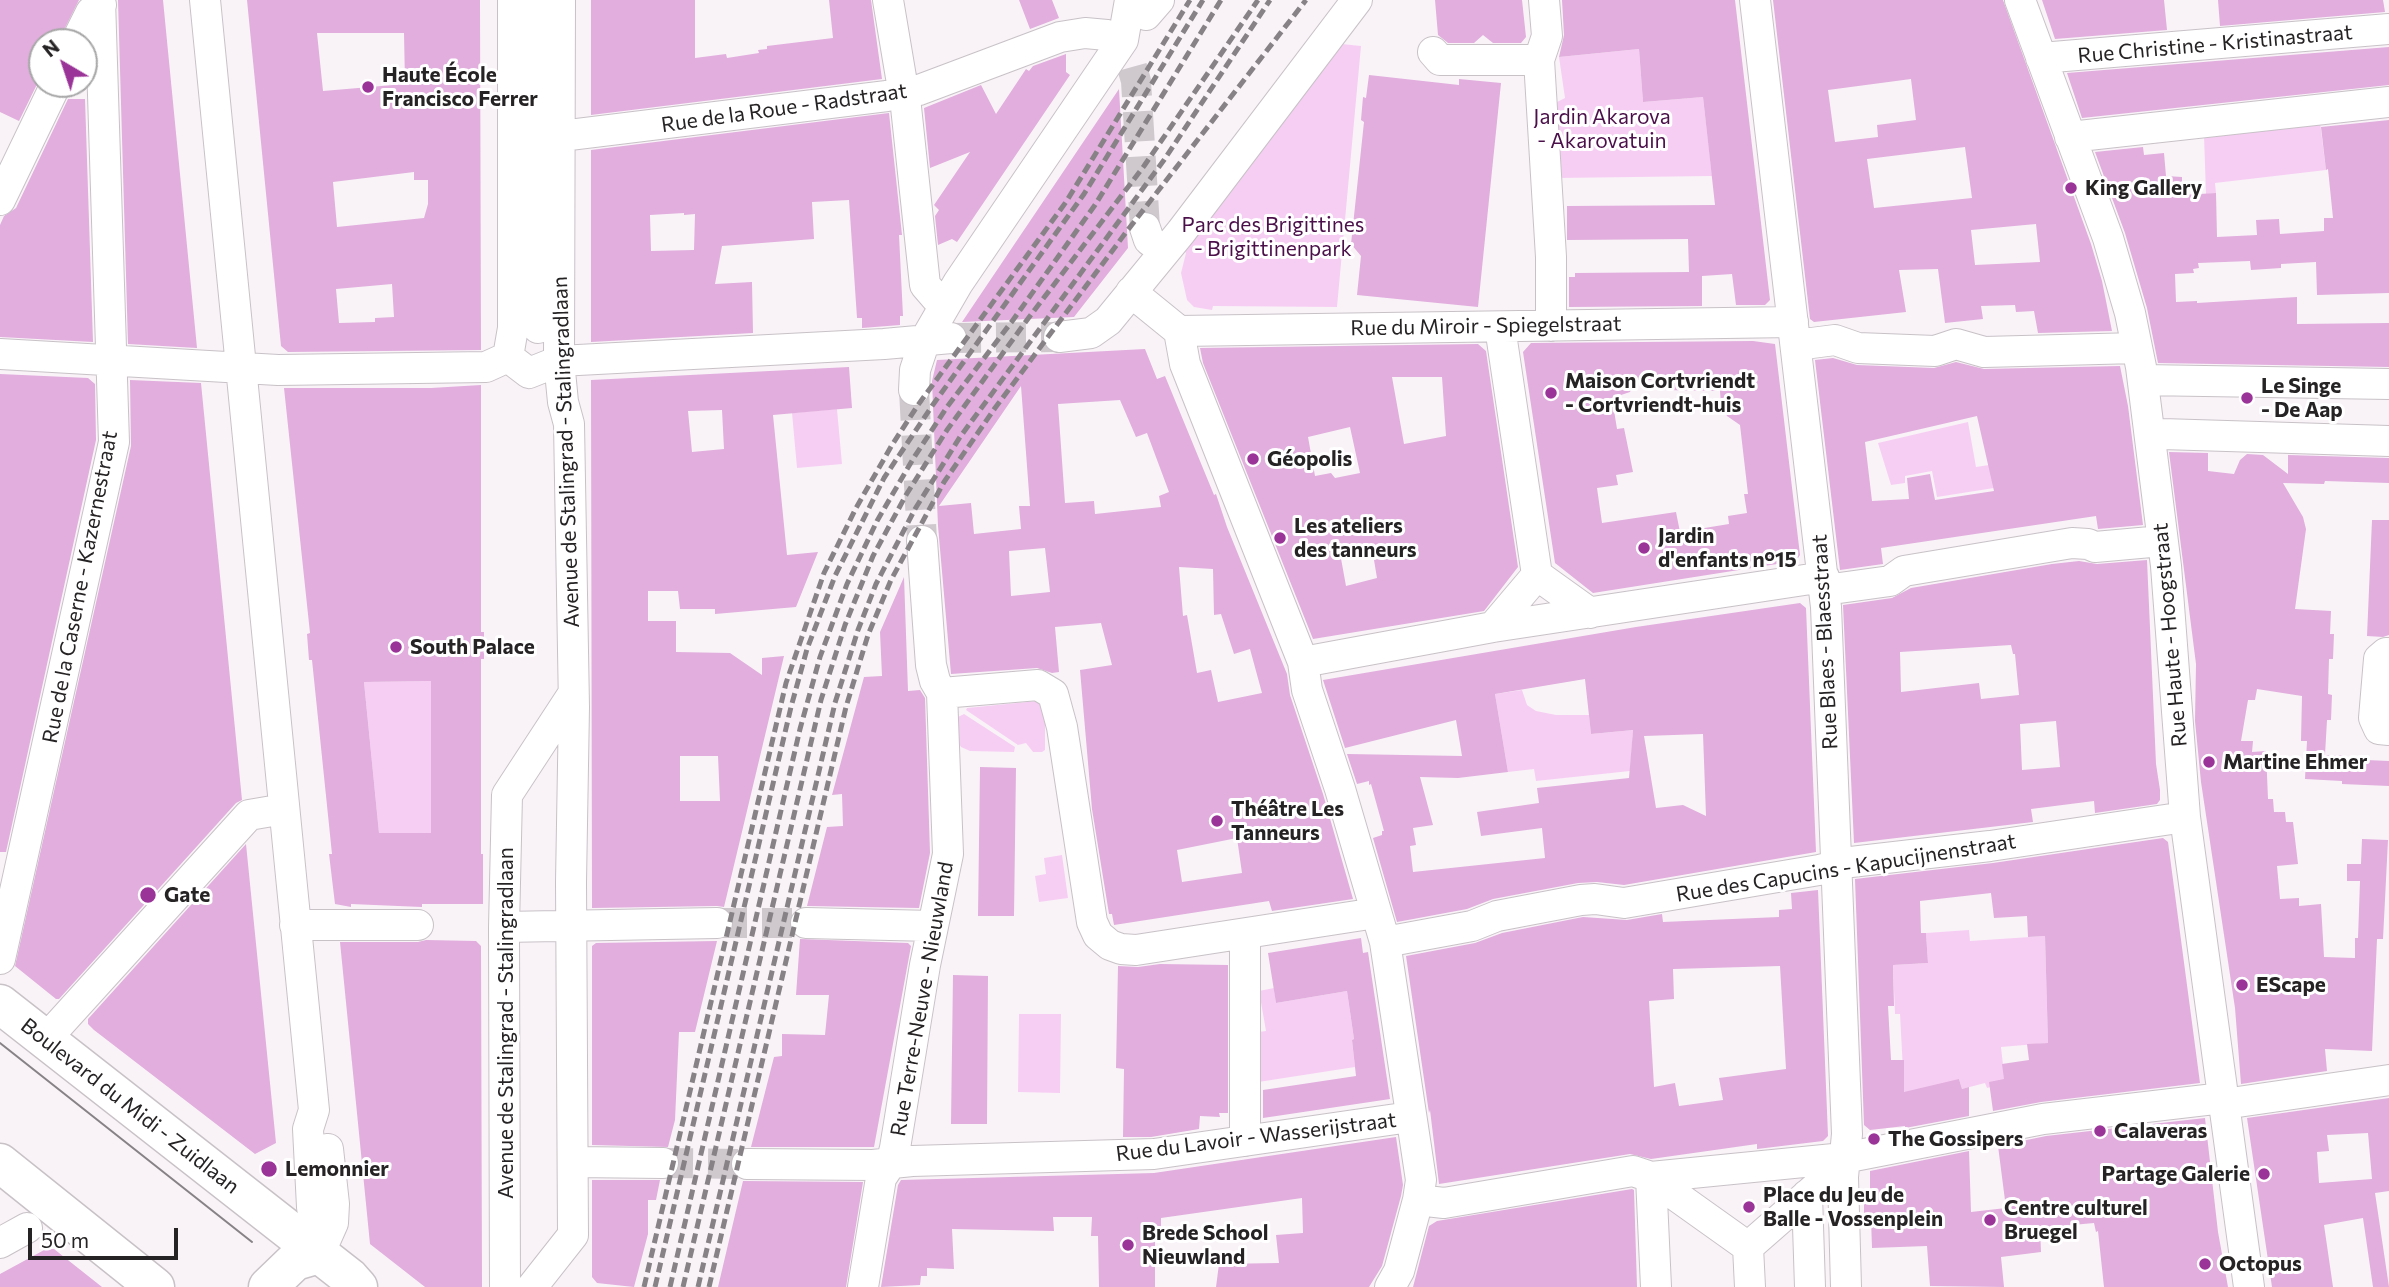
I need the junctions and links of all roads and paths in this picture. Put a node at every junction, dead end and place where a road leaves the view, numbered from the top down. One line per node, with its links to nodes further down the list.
1 (205, 0): 40 (street)
2 (513, 0): 39 (street)
3 (539, 0): 30 (street)
4 (560, 0): 21 (street, Avenue de Stalingrad - Stalingradlaan)
5 (888, 0): 18 (street)
6 (1357, 0): 25 (street)
7 (1544, 0): 17 (street)
8 (1755, 0): 32 (street, Rue Blaes - Blaesstraat)
9 (2020, 0): 16 (street, Rue Haute - Hoogstraat)
10 (101, 3): 12 (street); 37 (street, Rue de la Caserne - Kazernestraat)
11 (1145, 5): 15 (street)
12 (83, 28)
13 (2389, 29): 16 (street, Rue Christine - Kristinastraat)
14 (1433, 52): 17 (street)
15 (1128, 54): 18 (street, Rue de la Roue - Radstraat); 27 (street)
16 (2041, 58): 22 (street, Rue Haute - Hoogstraat)
17 (1539, 60): 28 (street)
18 (903, 93): 21 (street, Rue de la Roue - Radstraat); 27 (street)
19 (49, 98): 23 (street)
20 (2389, 102): 22 (street)
21 (561, 136): 38 (street, Avenue de Stalingrad - Stalingradlaan)
22 (2070, 137): 35 (street, Rue Haute - Hoogstraat)
23 (0, 200)
24 (1145, 228): 25 (street)
25 (1164, 251): 26 (street)
26 (1131, 292): 31 (street); 33 (street)
27 (944, 307): 34 (street)
28 (1551, 326): 29 (street, Rue du Miroir - Spiegelstraat); 32 (street, Rue du Miroir - Spiegelstraat)
29 (1500, 327): 31 (street, Rue du Miroir - Spiegelstraat); 48 (street)
30 (538, 328)
31 (1179, 331): 53 (street)
32 (1795, 333): 35 (street, Rue du Miroir - Spiegelstraat); 49 (street, Rue Blaes - Blaesstraat)
33 (1059, 337)
34 (938, 339): 38 (street); 43 (street)
35 (2137, 348): 41 (street, Rue Haute - Hoogstraat)
36 (0, 354): 37 (street)
37 (111, 359): 40 (street); 70 (street, Rue de la Caserne - Kazernestraat)
38 (559, 361): 39 (street); 55 (street, Avenue de Stalingrad - Stalingradlaan)
39 (518, 365): 40 (street)
40 (240, 367): 57 (street)
41 (2149, 383): 42 (street); 44 (street, Rue Haute - Hoogstraat)
42 (2389, 384)
43 (915, 390)
44 (2156, 433): 45 (street); 47 (street, Rue Haute - Hoogstraat)
45 (2389, 441)
46 (922, 541): 54 (street, Rue Terre-Neuve - Nieuwland)
47 (2162, 541): 49 (street); 58 (street, Rue Haute - Hoogstraat)
48 (1537, 575): 50 (street); 51 (street)
49 (1824, 584): 50 (street); 59 (street, Rue Blaes - Blaesstraat)
50 (1590, 613): 51 (street)
51 (1493, 627): 53 (street)
52 (2389, 653): 56 (street)
53 (1303, 662): 60 (street)
54 (942, 693): 65 (street, Rue Terre-Neuve - Nieuwland); 68 (street)
55 (573, 694): 66 (street, Avenue de Stalingrad - Stalingradlaan); 67 (street, Avenue de Stalingrad - Stalingradlaan)
56 (2389, 730)
57 (284, 809): 63 (street); 72 (street)
58 (2185, 817): 59 (street, Rue des Capucins - Kapucijnenstraat); 74 (street, Rue Haute - Hoogstraat)
59 (1837, 866): 69 (street, Rue des Capucins - Kapucijnenstraat); 82 (street, Rue Blaes - Blaesstraat)
60 (1376, 913): 68 (street); 69 (street)
61 (718, 923): 67 (street)
62 (806, 923): 65 (street)
63 (295, 925): 64 (street); 88 (street)
64 (418, 925)
65 (933, 926): 80 (street, Rue Terre-Neuve - Nieuwland)
66 (505, 927): 67 (street); 93 (street, Avenue de Stalingrad - Stalingradlaan)
67 (572, 927): 77 (street, Avenue de Stalingrad - Stalingradlaan)
68 (1245, 933): 76 (street)
69 (1385, 942): 75 (street)
70 (0, 959)
71 (0, 1004): 72 (main road, Boulevard du Midi - Zuidlaan)
72 (45, 1040): 88 (main road, Boulevard du Midi - Zuidlaan)
73 (2389, 1080): 74 (street)
74 (2223, 1101): 82 (street); 100 (street, Rue Haute - Hoogstraat)
75 (1410, 1117): 76 (street, Rue du Lavoir - Wasserijstraat); 84 (street)
76 (1245, 1141): 80 (street, Rue du Lavoir - Wasserijstraat)
77 (574, 1162): 79 (street); 89 (street, Avenue de Stalingrad - Stalingradlaan)
78 (0, 1163): 90 (main road)
79 (663, 1163)
80 (891, 1163): 81 (street, Rue du Lavoir - Wasserijstraat); 94 (street, Rue Terre-Neuve - Nieuwland)
81 (747, 1164)
82 (1829, 1175): 83 (street); 87 (street); 98 (street); 99 (street, Rue Blaes - Blaesstraat)
83 (1656, 1181): 84 (street); 87 (street); 96 (street)
84 (1418, 1200): 95 (street)
85 (27, 1228): 86 (street)
86 (0, 1242)
87 (1748, 1247): 97 (street)
88 (319, 1254): 91 (main road); 92 (main road, Boulevard du Midi - Zuidlaan)
89 (543, 1284)
90 (155, 1287)
91 (268, 1287)
92 (358, 1287)
93 (505, 1287)
94 (863, 1287)
95 (1390, 1287)
96 (1656, 1287)
97 (1749, 1287)
98 (1810, 1287)
99 (1846, 1287)
100 (2249, 1287)

